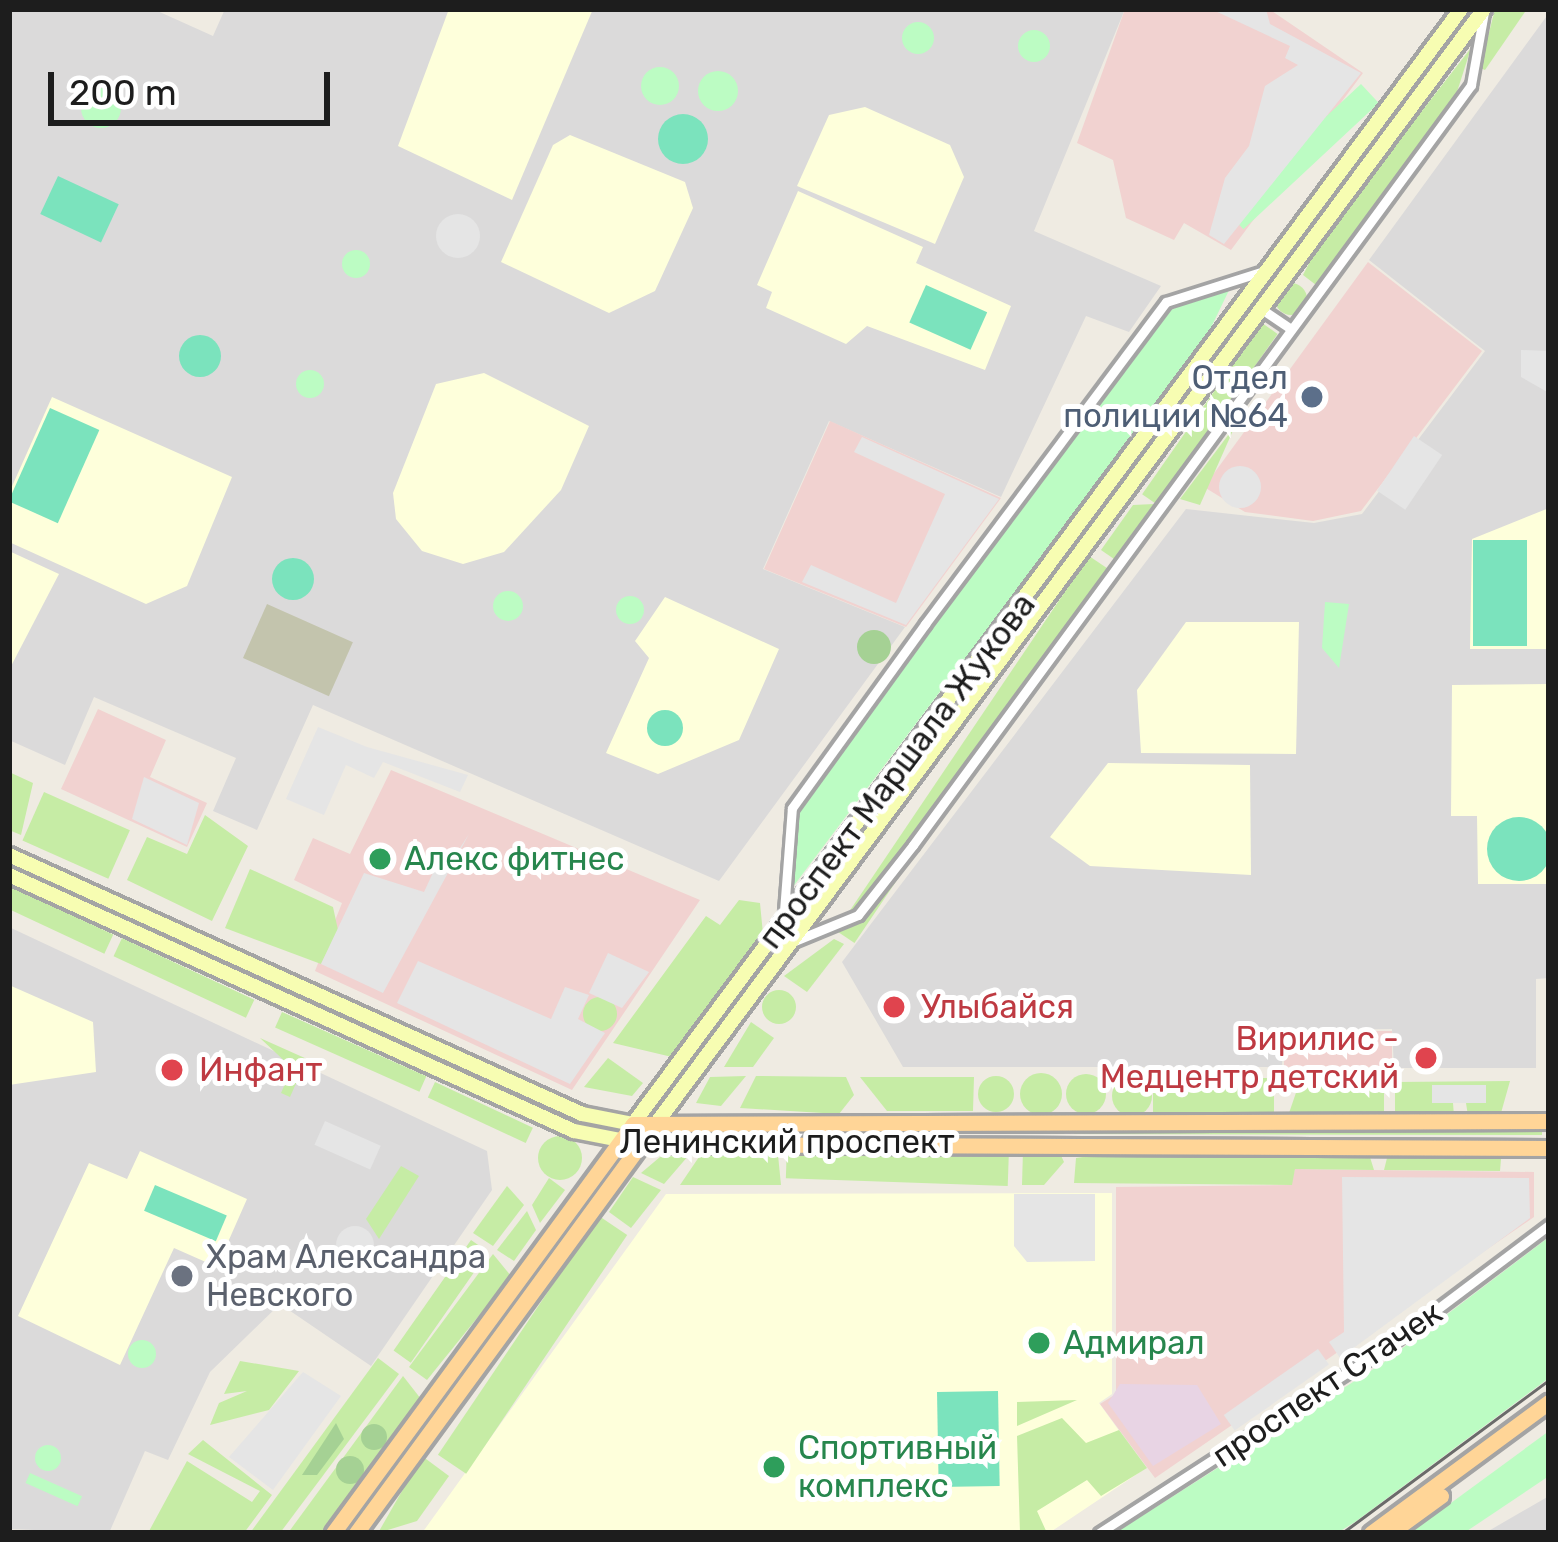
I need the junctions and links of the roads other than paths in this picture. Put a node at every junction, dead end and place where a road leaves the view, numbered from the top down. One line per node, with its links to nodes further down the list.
1 (1461, 9): 3 (main road, проспект Маршала Жукова)
2 (1484, 9): 4 (main road, проспект Маршала Жукова); 5 (street)
3 (1267, 270): 8 (main road, проспект Маршала Жукова); 8 (street)
4 (1261, 308): 5 (street); 9 (main road, проспект Маршала Жукова)
5 (1290, 328): 9 (street)
6 (9, 855): 12 (main road, Ленинский проспект)
7 (9, 875): 13 (main road, Ленинский проспект)
8 (783, 924): 12 (main road, проспект Маршала Жукова)
9 (793, 942): 11 (main road, проспект Маршала Жукова)
10 (1549, 1121): 11 (main road, Ленинский проспект)
11 (657, 1123): 12 (main road, Ленинский проспект); 14 (main road, проспект Маршала Жукова)
12 (633, 1124): 13 (main road, проспект Маршала Жукова)
13 (618, 1144): 14 (main road, Ленинский проспект); 19 (main road, проспект Маршала Жукова)
14 (641, 1144): 15 (main road, Ленинский проспект); 20 (main road, проспект Маршала Жукова)
15 (1549, 1148)
16 (1549, 1225): 21 (street, проспект Стачек)
17 (1549, 1402): 22 (main road)
18 (1549, 1415): 23 (main road)
19 (333, 1533)
20 (356, 1533)
21 (1099, 1533)
22 (1371, 1533)
23 (1390, 1533)

